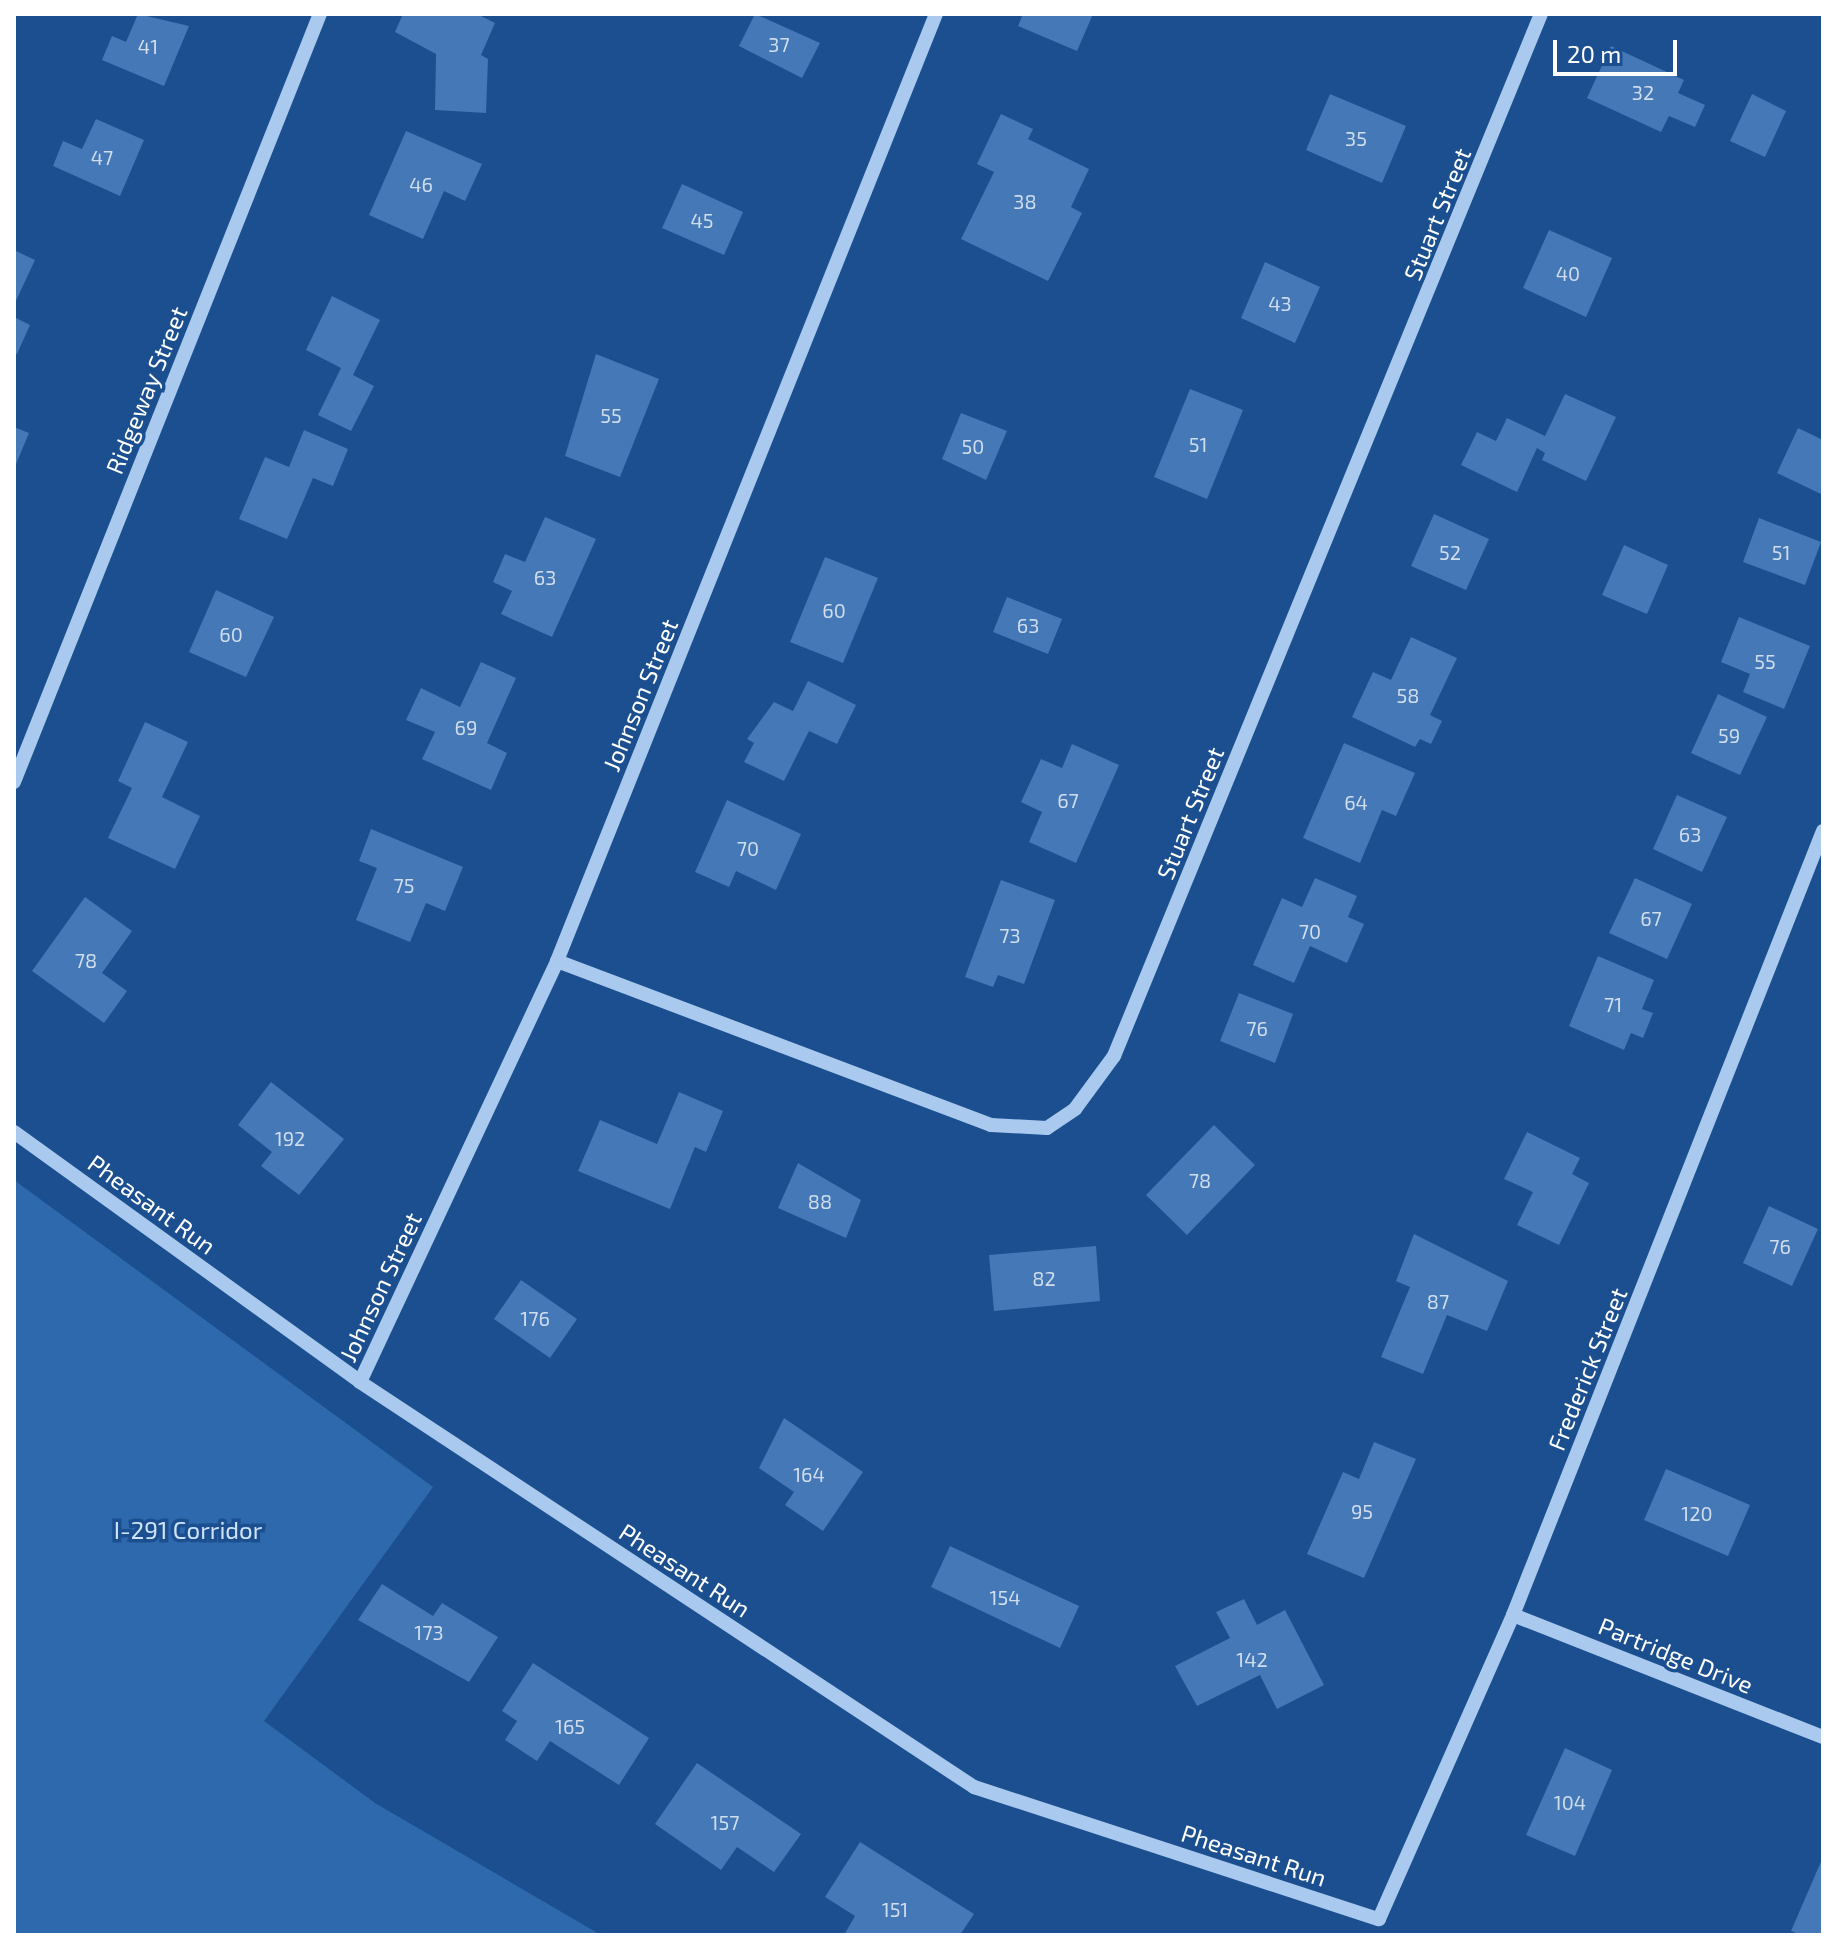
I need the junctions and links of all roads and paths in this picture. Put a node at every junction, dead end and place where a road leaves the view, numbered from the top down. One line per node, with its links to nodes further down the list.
1 (320, 14): 4 (street, Ridgeway Street)
2 (936, 14): 6 (street, Johnson Street)
3 (1541, 14): 6 (street, Stuart Street)
4 (14, 782)
5 (1823, 831): 9 (street, Frederick Street)
6 (557, 961): 8 (street, Johnson Street)
7 (14, 1132): 8 (street, Pheasant Run)
8 (360, 1382): 11 (street, Pheasant Run)
9 (1513, 1615): 10 (street, Partridge Drive); 11 (street, Frederick Street)
10 (1823, 1737)
11 (1379, 1919): 12 (street)
12 (1382, 1935)

